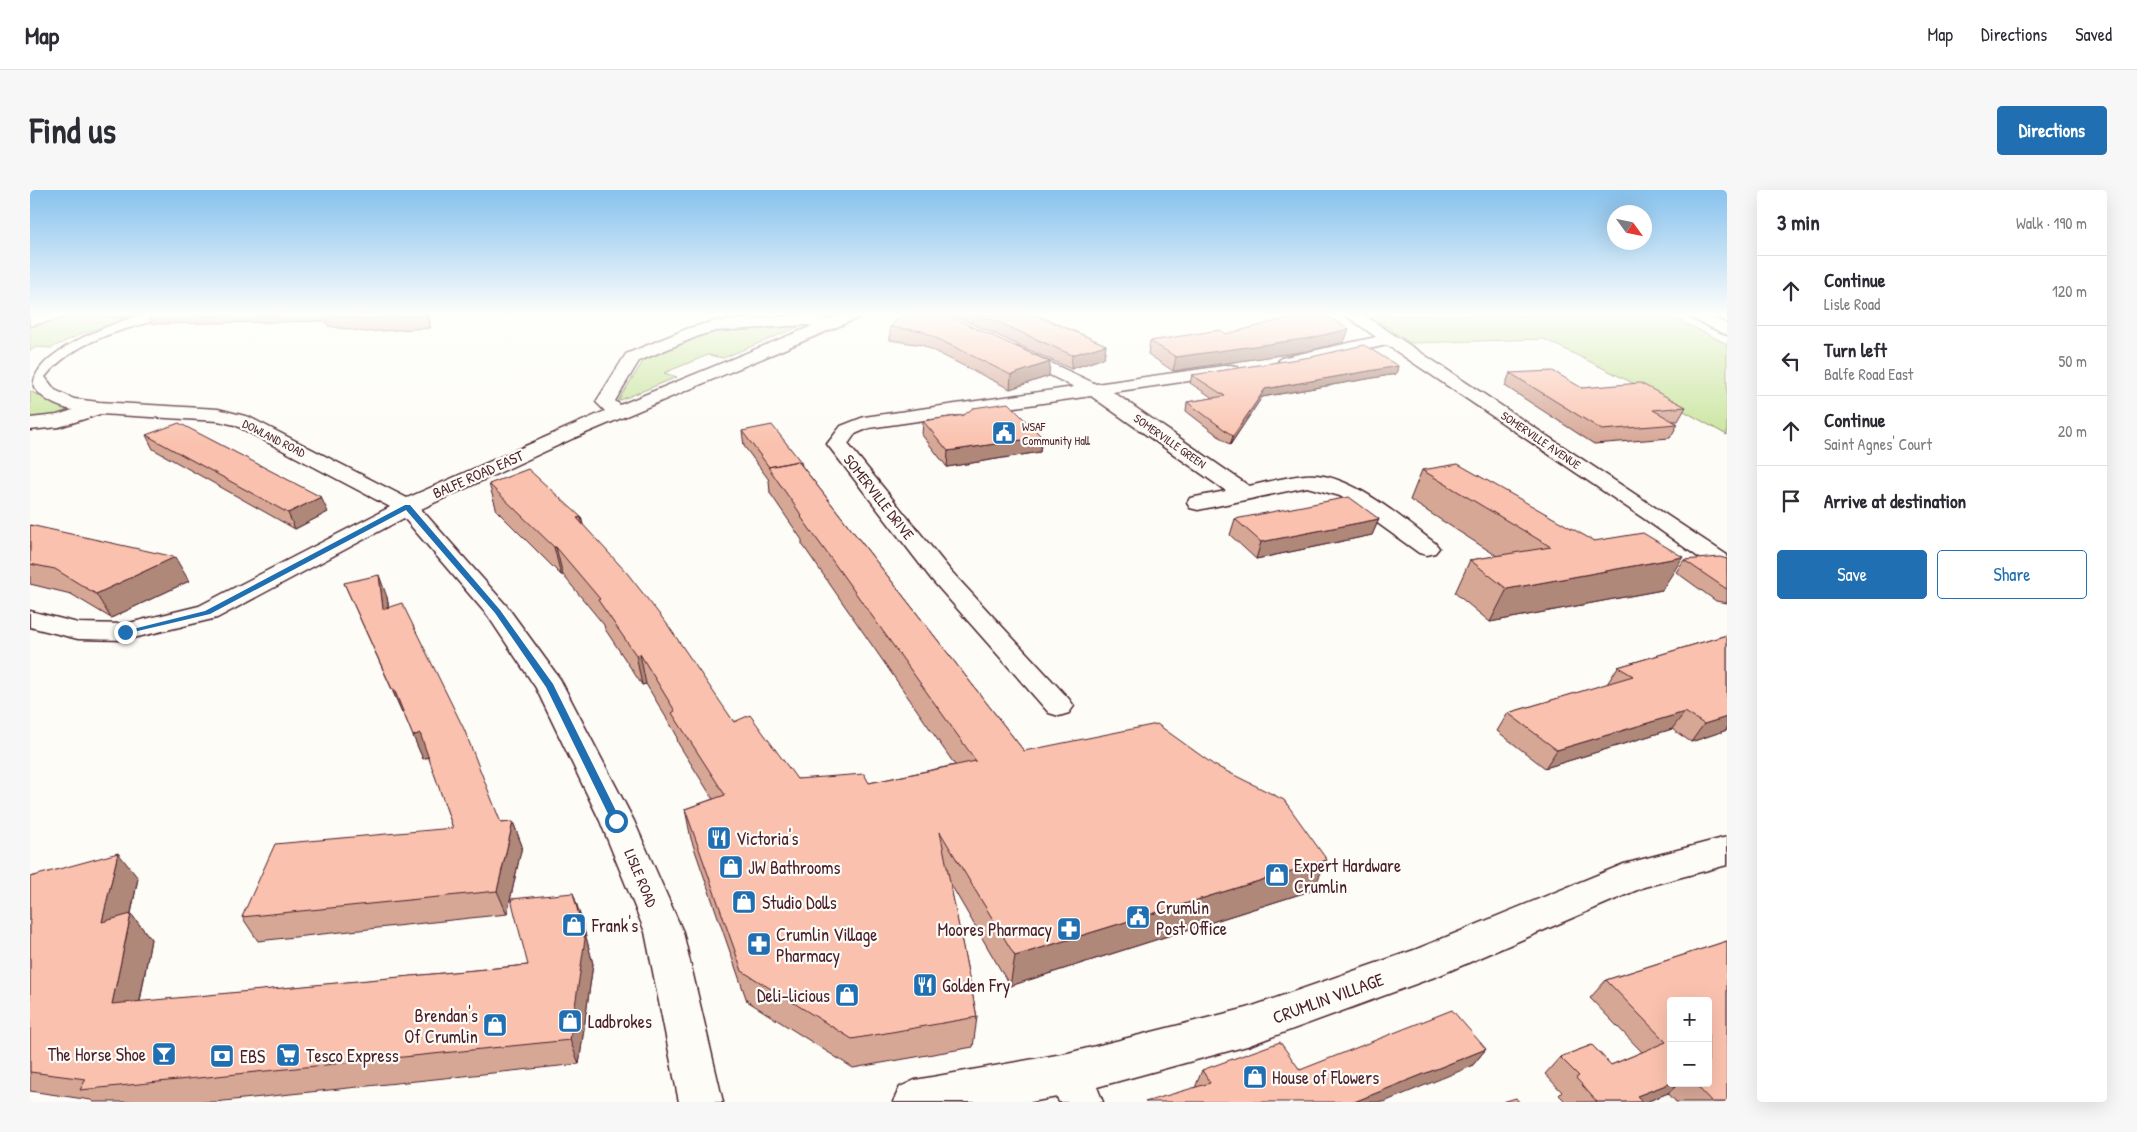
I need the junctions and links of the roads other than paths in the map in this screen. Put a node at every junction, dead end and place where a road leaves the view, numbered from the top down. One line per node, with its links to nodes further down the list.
1 (55, 358): 10 (street, DOWLAND ROAD)
2 (633, 358): 11 (street, BALFE ROAD EAST)
3 (749, 358): 11 (street, BALFE ROAD EAST)
4 (1028, 358): 9 (street, SOMERVILLE GREEN)
5 (1305, 358): 7 (street)
6 (1418, 358): 17 (street, SOMERVILLE AVENUE)
7 (1271, 365)
8 (1244, 369): 9 (street)
9 (1094, 389): 13 (street, SOMERVILLE GREEN); 19 (street, SOMERVILLE DRIVE)
10 (99, 408): 12 (street, DOWLAND ROAD); 15 (street, DOWLAND ROAD)
11 (618, 413): 15 (street, BALFE ROAD EAST)
12 (30, 424)
13 (1244, 493): 14 (street); 16 (street)
14 (1198, 503)
15 (407, 507): 18 (street, BALFE ROAD EAST); 22 (street, LISLE ROAD)
16 (1427, 548)
17 (1727, 566)
18 (30, 619)
19 (1059, 706)
20 (1727, 850): 21 (street, CRUMLIN VILLAGE)
21 (1075, 1088): 23 (street, CRUMLIN VILLAGE)
22 (700, 1102)
23 (915, 1102)

